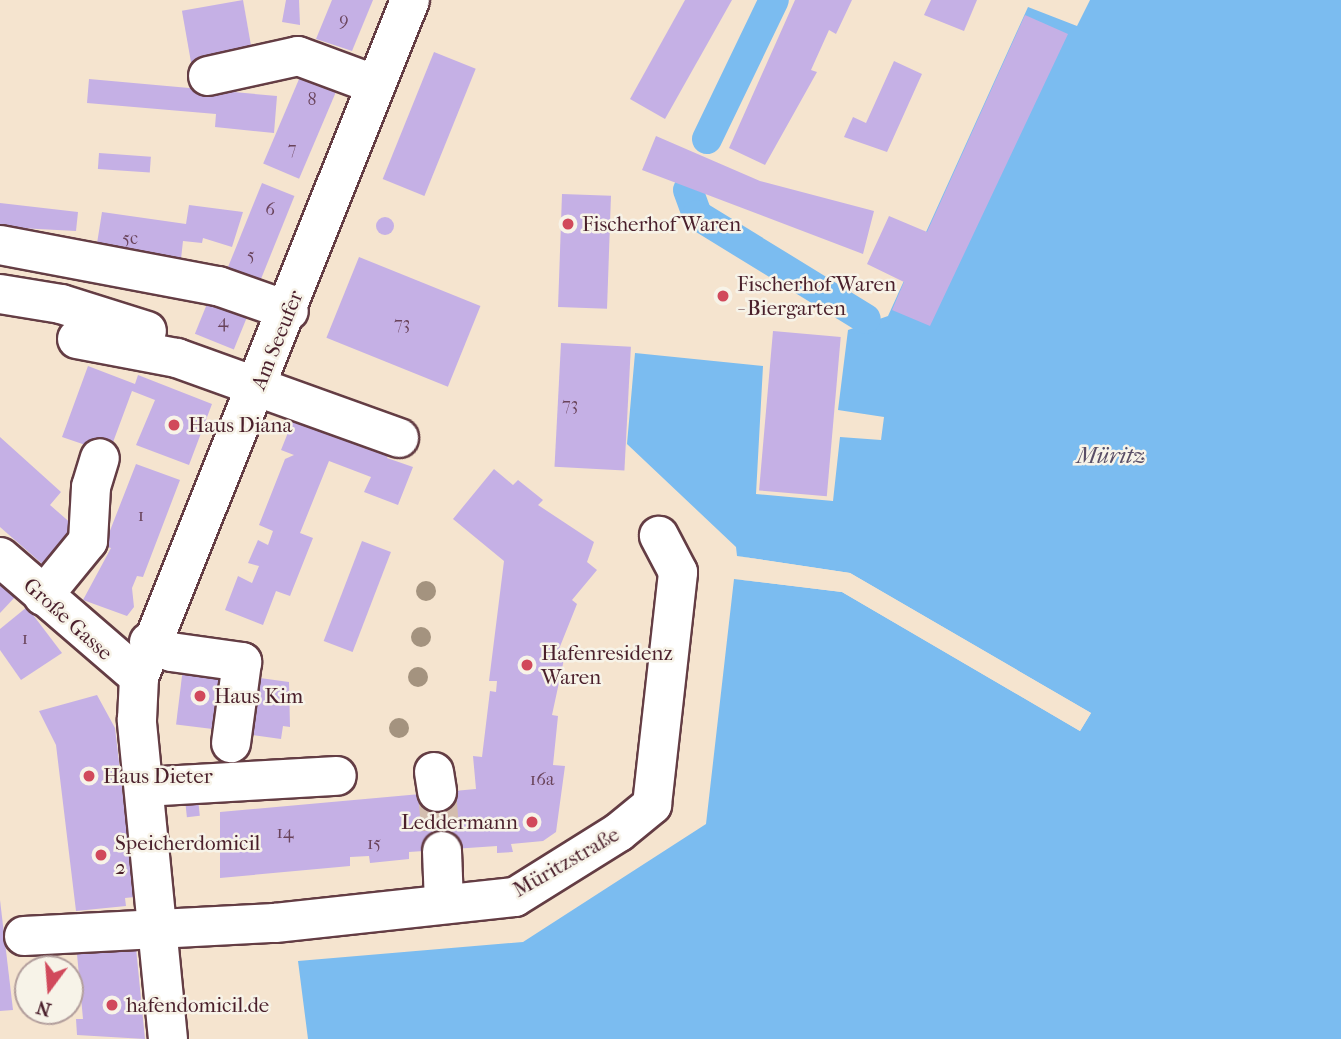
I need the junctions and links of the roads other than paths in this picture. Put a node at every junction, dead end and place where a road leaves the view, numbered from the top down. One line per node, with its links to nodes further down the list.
1 (410, 0): 3 (street, Am Seeufer)
2 (208, 76): 3 (street)
3 (376, 85): 6 (street, Am Seeufer)
4 (0, 245): 6 (street)
5 (0, 294): 8 (street)
6 (289, 311): 8 (street, Am Seeufer)
7 (77, 339): 8 (street)
8 (262, 378): 9 (street); 14 (street, Am Seeufer)
9 (399, 438)
10 (100, 458): 13 (street)
11 (659, 536): 19 (street, Müritzstraße)
12 (0, 557): 13 (street, Große Gasse)
13 (43, 596): 14 (street, Große Gasse)
14 (144, 659): 15 (street); 17 (street)
15 (231, 743)
16 (337, 776): 17 (street)
17 (144, 788): 20 (street)
18 (442, 851): 19 (street)
19 (444, 902): 20 (street, Müritzstraße)
20 (156, 932): 21 (street, Müritzstraße); 22 (street)
21 (24, 936)
22 (168, 1039)

